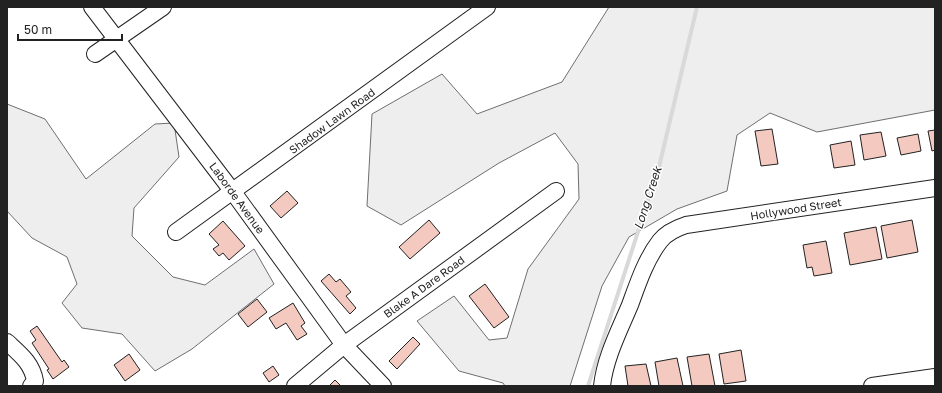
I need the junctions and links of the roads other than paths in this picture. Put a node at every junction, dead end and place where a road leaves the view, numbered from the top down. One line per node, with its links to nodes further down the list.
1 (92, 7): 4 (street, Laborde Avenue)
2 (163, 7): 4 (street)
3 (487, 7): 8 (street, Shadow Lawn Road)
4 (116, 38): 5 (street); 8 (street, Laborde Avenue)
5 (95, 54)
6 (935, 188): 16 (street, Hollywood Street)
7 (556, 191): 11 (street, Blake A Dare Road)
8 (233, 192): 9 (street, Shadow Lawn Road); 11 (street, Laborde Avenue)
9 (176, 232)
10 (7, 342): 13 (street)
11 (344, 345): 14 (street, Blake A Dare Road); 15 (street, Laborde Avenue)
12 (935, 377): 17 (street)
13 (31, 386)
14 (295, 386)
15 (383, 386)
16 (602, 386)
17 (872, 386)

